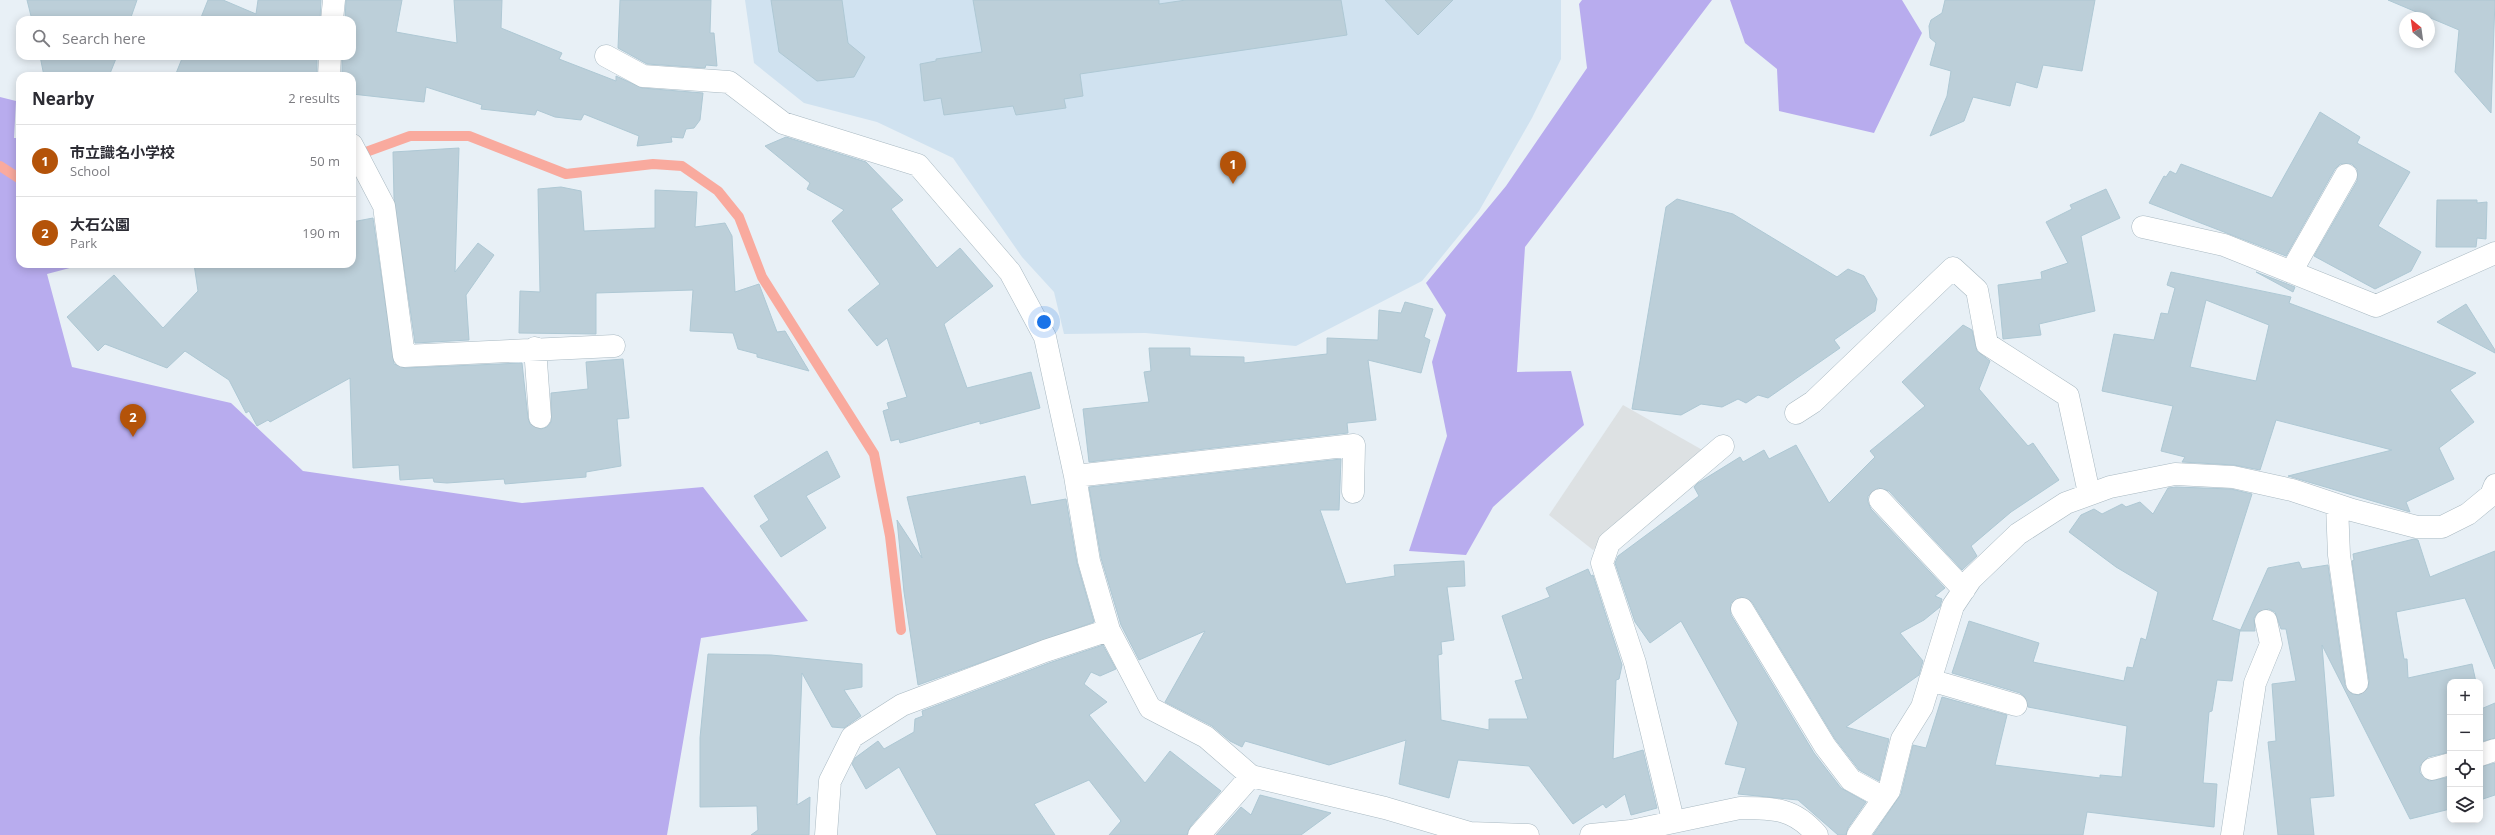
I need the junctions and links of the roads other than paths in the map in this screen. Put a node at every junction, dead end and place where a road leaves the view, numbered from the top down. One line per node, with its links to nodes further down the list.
1 (334, 0): 2 (street)
2 (332, 16)
3 (606, 56): 16 (street)
4 (330, 60): 5 (street)
5 (329, 72)
6 (356, 152): 12 (street)
7 (2346, 175): 10 (street)
8 (2144, 227): 10 (street)
9 (2495, 253): 10 (street)
10 (2291, 272)
11 (614, 346): 12 (street)
12 (535, 348): 14 (street)
13 (1796, 413): 19 (street)
14 (540, 417)
15 (1723, 446): 33 (street)
16 (1075, 476): 18 (street); 25 (street)
17 (2495, 485): 21 (street)
18 (1353, 492)
19 (2089, 493): 21 (street); 22 (street)
20 (1880, 500): 22 (street)
21 (2337, 504): 27 (street)
22 (1964, 590): 26 (street)
23 (1742, 609): 32 (street)
24 (2266, 621): 40 (street)
25 (1109, 630): 31 (street); 34 (street)
26 (1930, 680): 28 (street); 32 (street)
27 (2357, 683)
28 (2016, 705)
29 (2495, 750): 30 (street)
30 (2483, 754)
31 (1251, 776): 35 (street); 36 (street)
32 (1884, 798): 39 (street)
33 (1673, 820): 37 (street); 38 (street)
34 (826, 835)
35 (1199, 835)
36 (1528, 835)
37 (1591, 835)
38 (1818, 835)
39 (1858, 835)
40 (2232, 835)

